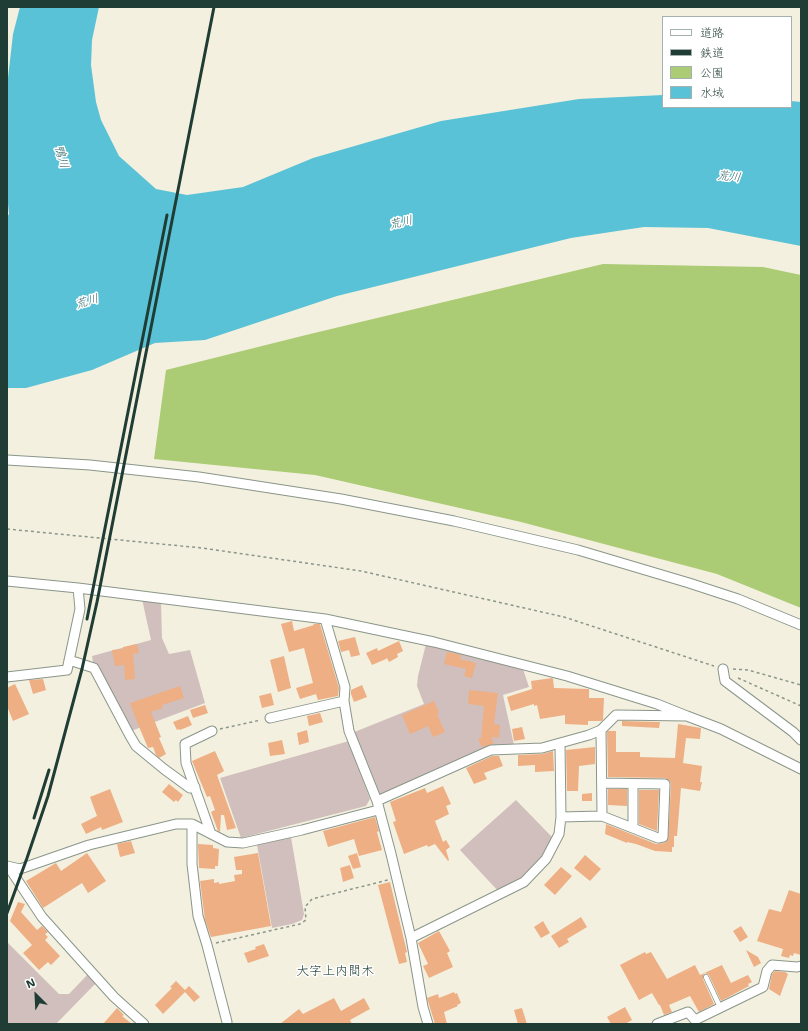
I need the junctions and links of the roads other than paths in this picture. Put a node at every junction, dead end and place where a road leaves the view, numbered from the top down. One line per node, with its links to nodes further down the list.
1 (7, 460): 5 (street)
2 (7, 581): 3 (street)
3 (78, 588): 4 (street); 6 (street)
4 (325, 619): 9 (street); 10 (street)
5 (801, 625)
6 (70, 660): 8 (street); 19 (street)
7 (723, 669): 14 (street)
8 (7, 678)
9 (344, 701): 11 (street); 20 (street)
10 (686, 716): 12 (street); 16 (street)
11 (270, 718)
12 (601, 730): 15 (street); 17 (street)
13 (212, 731): 19 (street)
14 (801, 740)
15 (560, 744): 20 (street); 22 (street)
16 (801, 769)
17 (602, 783): 18 (street); 21 (street)
18 (634, 784): 24 (street); 24 (street)
19 (195, 788): 25 (street)
20 (378, 805): 25 (street); 27 (street)
21 (602, 816): 22 (street); 24 (street)
22 (562, 817): 27 (street)
23 (192, 824): 25 (street); 26 (street); 31 (street)
24 (633, 828)
25 (211, 834)
26 (10, 867): 32 (street)
27 (411, 938): 33 (street)
28 (801, 966): 30 (street)
29 (706, 977): 30 (lane)
30 (720, 1007): 34 (street)
31 (227, 1023)
32 (144, 1024)
33 (428, 1024)
34 (657, 1024)

